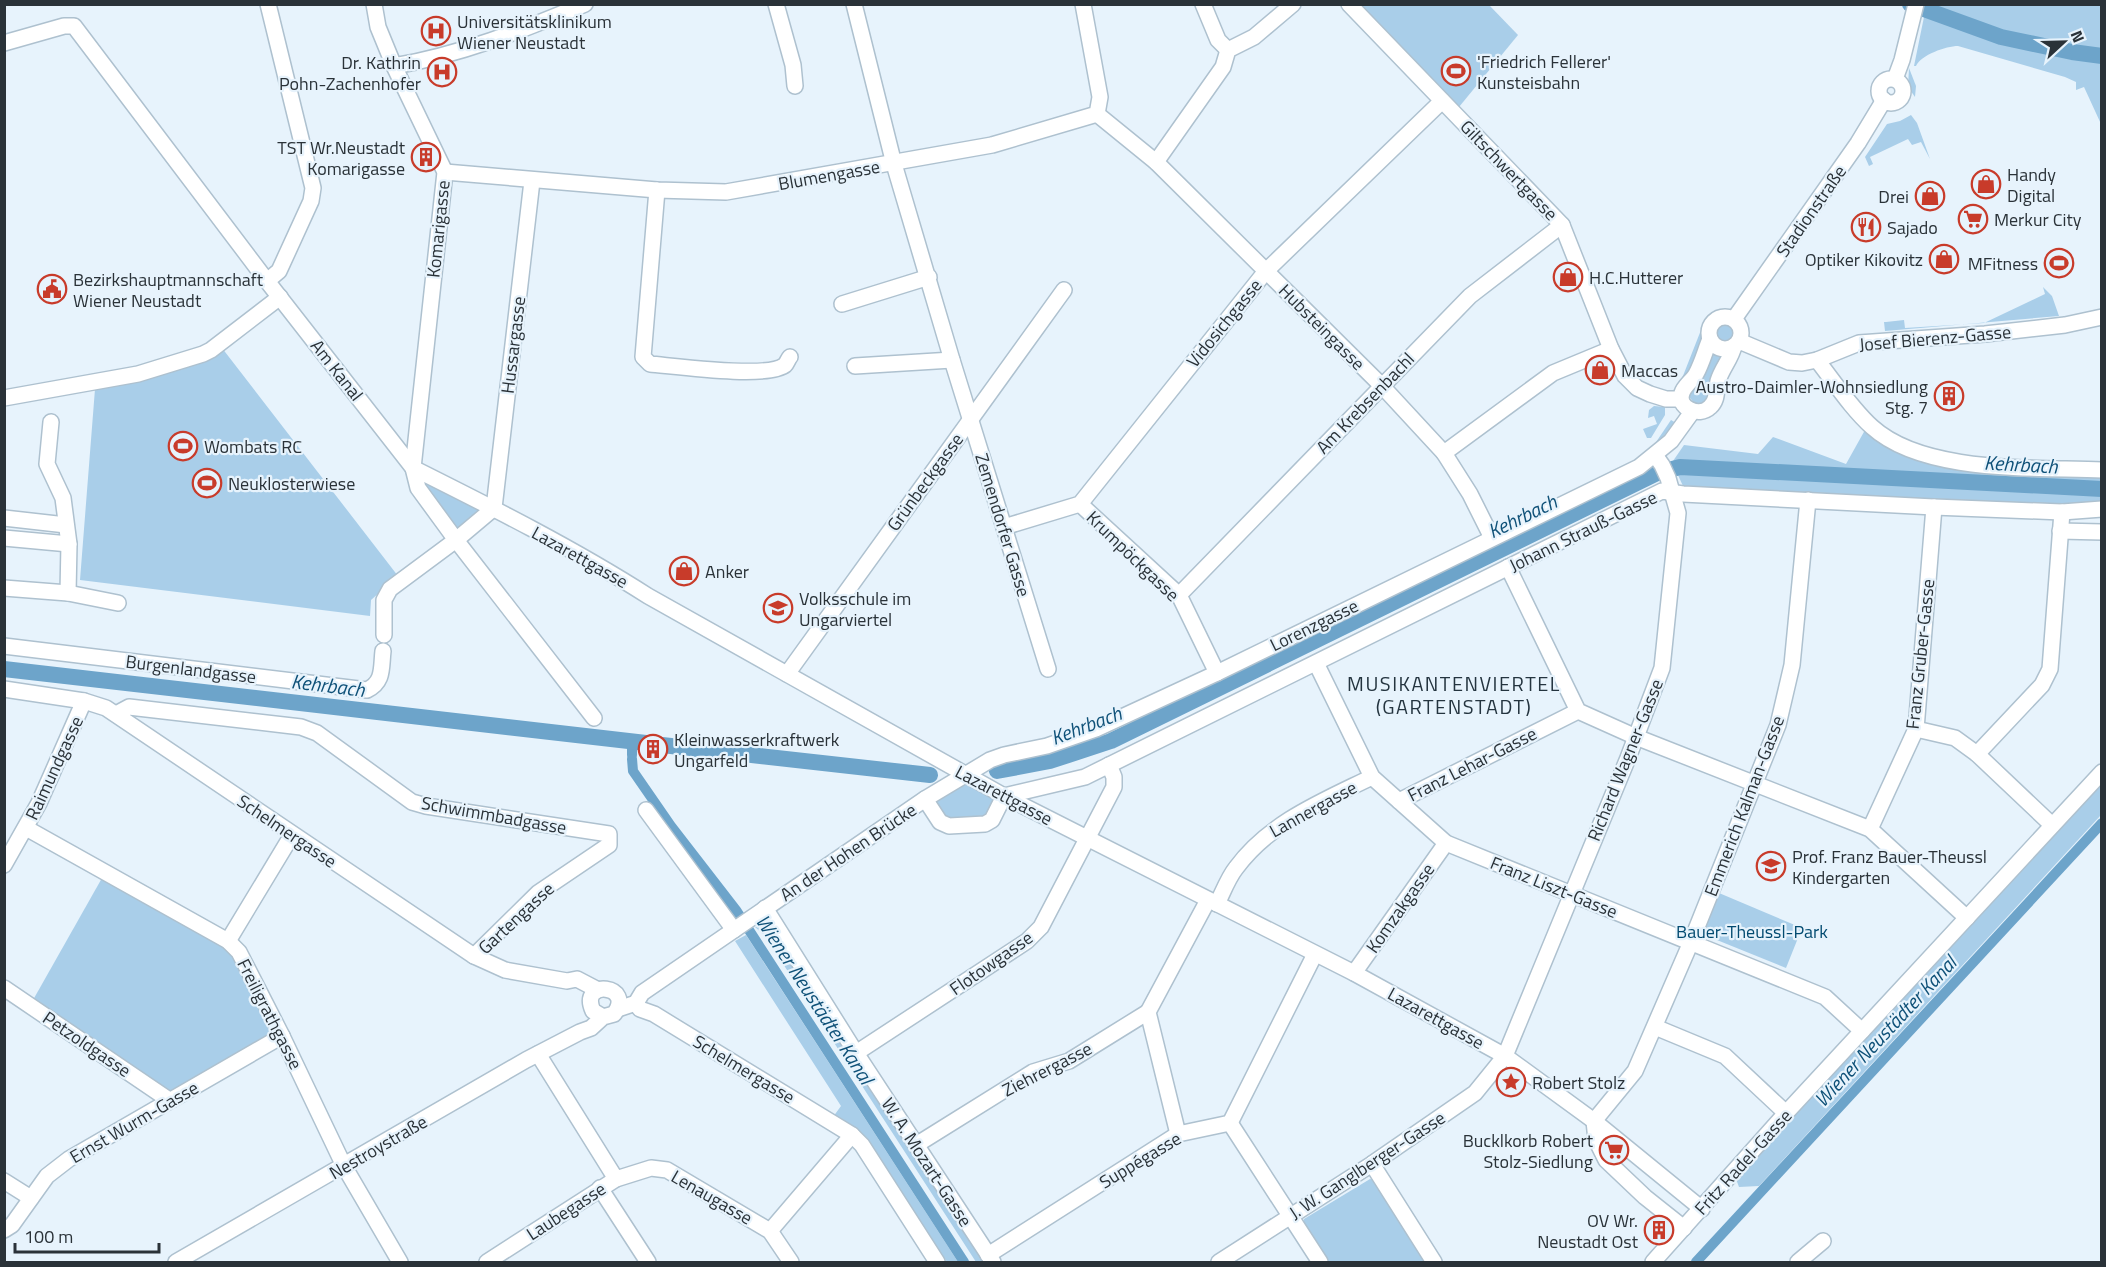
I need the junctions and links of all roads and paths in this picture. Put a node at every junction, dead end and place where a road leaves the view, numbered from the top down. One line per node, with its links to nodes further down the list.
1 (268, 4): 25 (street)
2 (374, 4): 13 (street, Komarigasse)
3 (585, 4): 13 (street)
4 (776, 4): 14 (street)
5 (854, 4): 18 (street, Zemendorfer Gasse)
6 (1083, 4): 16 (street)
7 (1203, 4): 12 (street)
8 (1293, 4): 12 (street)
9 (1349, 4): 15 (street, Giltschwertgasse)
10 (1914, 10): 30 (street, Stadionstraße)
11 (4, 43): 25 (street, Am Kanal)
12 (1228, 50): 17 (street)
13 (394, 66): 19 (street, Komarigasse)
14 (795, 86)
15 (1442, 100): 22 (street, Giltschwertgasse); 23 (street, Vidosichgasse)
16 (1097, 114): 17 (street, Hubsteingasse); 18 (street, Blumengasse)
17 (1156, 162): 23 (street, Hubsteingasse)
18 (894, 164): 21 (street, Blumengasse); 24 (street, Zemendorfer Gasse)
19 (445, 172): 20 (street, Blumengasse); 45 (street, Komarigasse)
20 (532, 181): 21 (street, Blumengasse); 51 (street, Hussargasse)
21 (657, 190): 34 (street)
22 (1562, 225): 33 (street, Giltschwertgasse); 38 (street, Am Krebsenbachl)
23 (1266, 271): 38 (street, Hubsteingasse); 49 (street, Vidosichgasse)
24 (929, 277): 28 (street); 35 (street, Zemendorfer Gasse)
25 (267, 281): 27 (street, Am Kanal)
26 (1064, 290): 42 (street, Grünbeckgasse)
27 (280, 297): 39 (street); 45 (street, Am Kanal)
28 (842, 304)
29 (2102, 317): 36 (street, Josef Bierenz-Gasse)
30 (1734, 319): 31 (street); 32 (street)
31 (1710, 339): 32 (street); 40 (street)
32 (1736, 344): 36 (street, Josef Bierenz-Gasse); 41 (street)
33 (1611, 349): 40 (street, Giltschwertgasse); 44 (street)
34 (790, 357)
35 (952, 360): 37 (street); 42 (street, Zemendorfer Gasse)
36 (1817, 360): 46 (street)
37 (855, 366)
38 (1382, 386): 44 (street, Hubsteingasse); 66 (street, Am Krebsenbachl)
39 (4, 398)
40 (1681, 399): 41 (street)
41 (1692, 412): 47 (street)
42 (970, 419): 56 (street, Zemendorfer Gasse); 72 (street, Grünbeckgasse)
43 (51, 422): 55 (street)
44 (1444, 453): 60 (street, Hubsteingasse)
45 (413, 468): 51 (street, Lazarettgasse); 61 (street, Am Kanal)
46 (2102, 470)
47 (1664, 472): 48 (street, Johann Strauß-Gasse); 60 (street, Lorenzgasse); 63 (street, Johann Strauß-Gasse); 79 (street, Richard Wagner-Gasse)
48 (1808, 500): 50 (street, Johann Strauß-Gasse); 85 (street, Emmerich Kalman-Gasse)
49 (1080, 504): 56 (street); 66 (street, Krumpöckgasse)
50 (1934, 507): 53 (street, Johann Strauß-Gasse); 78 (street, Franz Gruber-Gasse)
51 (494, 508): 61 (street, Burgenlandgasse); 72 (street, Lazarettgasse)
52 (2102, 509): 53 (street, Johann Strauß-Gasse)
53 (2062, 512): 57 (street)
54 (4, 518): 55 (street)
55 (66, 525): 62 (street)
56 (1004, 527): 70 (street, Zemendorfer Gasse)
57 (2060, 531): 58 (street); 80 (street)
58 (2102, 532)
59 (5, 538): 62 (street)
60 (1492, 538): 71 (street, Lorenzgasse)
61 (456, 540): 68 (street, Burgenlandgasse); 77 (street, Am Kanal)
62 (69, 544): 65 (street)
63 (1508, 567): 69 (street, Johann Strauß-Gasse); 75 (street)
64 (4, 588): 65 (street)
65 (68, 593): 67 (street)
66 (1179, 595): 71 (street, Krumpöckgasse)
67 (118, 603)
68 (4, 646)
69 (1316, 663): 81 (street, Johann Strauß-Gasse); 84 (street, Franz Liszt-Gasse)
70 (1048, 669)
71 (1217, 673): 83 (street, Lorenzgasse)
72 (788, 674): 83 (street, Lazarettgasse)
73 (4, 689): 74 (street, Schelmergasse)
74 (84, 701): 76 (street, Schelmergasse); 91 (street, Raimundgasse)
75 (1578, 711): 79 (street); 88 (street, Franz Lehar-Gasse)
76 (116, 714): 93 (street, Schwimmbadgasse); 94 (street, Schelmergasse)
77 (594, 718)
78 (1916, 729): 80 (street); 92 (street, Franz Gruber-Gasse)
79 (1636, 737): 85 (street); 98 (street, Richard Wagner-Gasse)
80 (1977, 754): 90 (street)
81 (1108, 765): 86 (street, Johann Strauß-Gasse); 95 (street)
82 (2102, 772): 90 (street, Fritz Radel-Gasse)
83 (965, 774): 86 (street, Lazarettgasse); 87 (street, An der Hohen Brücke)
84 (1372, 777): 88 (street, Franz Liszt-Gasse); 99 (street, Lannergasse)
85 (1754, 783): 92 (street); 104 (street, Emmerich Kalman-Gasse)
86 (1004, 796): 87 (street); 95 (street, Lazarettgasse)
87 (925, 799): 100 (street, An der Hohen Brücke)
88 (1399, 801): 96 (street, Franz Liszt-Gasse)
89 (646, 810): 102 (street)
90 (2052, 825): 101 (street, Fritz Radel-Gasse)
91 (26, 828): 97 (street, Raimundgasse); 103 (street, Freiligrathgasse)
92 (1870, 829): 101 (street)
93 (609, 834): 106 (street, Gartengasse)
94 (292, 835): 103 (street); 106 (street, Schelmergasse)
95 (1087, 838): 99 (street, Lazarettgasse); 116 (street, Flotowgasse)
96 (1446, 843): 98 (street, Franz Liszt-Gasse); 107 (street, Komzakgasse)
97 (4, 865)
98 (1570, 894): 104 (street, Franz Liszt-Gasse); 118 (street, Richard Wagner-Gasse)
99 (1213, 902): 105 (street, Lazarettgasse); 112 (street, Lannergasse)
100 (762, 911): 102 (street, An der Hohen Brücke); 116 (street, W. A. Mozart-Gasse)
101 (1967, 918): 114 (street, Fritz Radel-Gasse)
102 (735, 929): 109 (street, An der Hohen Brücke)
103 (228, 941): 115 (street, Freiligrathgasse)
104 (1690, 942): 113 (street, Emmerich Kalman-Gasse); 114 (street, Franz Liszt-Gasse)
105 (1315, 954): 107 (street, Lazarettgasse); 122 (street)
106 (474, 956): 111 (street, Schelmergasse)
107 (1354, 973): 118 (street, Lazarettgasse)
108 (4, 988): 119 (street, Petzoldgasse)
109 (639, 998): 110 (street, An der Hohen Brücke); 124 (street, Schelmergasse)
110 (618, 1003): 111 (street, Nestroystraße); 111 (street)
111 (596, 1004): 117 (street, Nestroystraße)
112 (1148, 1012): 123 (street); 125 (street, Ziehrergasse)
113 (1655, 1027): 120 (street); 121 (street, Emmerich Kalman-Gasse)
114 (1862, 1031): 120 (street, Fritz Radel-Gasse)
115 (282, 1036): 119 (street, Ernst Wurm-Gasse); 127 (street, Freiligrathgasse)
116 (856, 1053): 125 (street, W. A. Mozart-Gasse)
117 (538, 1054): 127 (street, Nestroystraße); 128 (street)
118 (1505, 1056): 121 (street, Lazarettgasse); 126 (street, J. W. Ganglberger-Gasse)
119 (169, 1100): 131 (street, Ernst Wurm-Gasse)
120 (1786, 1113): 132 (street, Fritz Radel-Gasse)
121 (1594, 1121): 132 (street, Lazarettgasse); 134 (street)
122 (1230, 1123): 123 (street, Suppégasse); 133 (street)
123 (1178, 1134): 138 (street, Suppégasse)
124 (852, 1135): 136 (street); 144 (street)
125 (916, 1146): 138 (street, W. A. Mozart-Gasse)
126 (1372, 1164): 133 (street, J. W. Ganglberger-Gasse); 147 (street)
127 (344, 1166): 139 (street, Nestroystraße); 140 (street, Freiligrathgasse)
128 (616, 1179): 130 (street, Laubegasse); 136 (street, Lenaugasse)
129 (4, 1181): 131 (street)
130 (600, 1188): 141 (street, Laubegasse); 142 (street)
131 (30, 1198): 135 (street, Ernst Wurm-Gasse)
132 (1702, 1209): 134 (street, Fritz Radel-Gasse)
133 (1290, 1215): 145 (street, J. W. Ganglberger-Gasse); 146 (street)
134 (1684, 1228): 148 (street, Fritz Radel-Gasse)
135 (4, 1230)
136 (770, 1231): 143 (street, Lenaugasse)
137 (1822, 1241): 149 (street)
138 (990, 1259)
139 (176, 1263)
140 (400, 1263)
141 (487, 1263)
142 (648, 1263)
143 (791, 1263)
144 (937, 1263)
145 (1219, 1263)
146 (1320, 1263)
147 (1434, 1263)
148 (1653, 1263)
149 (1798, 1263)

